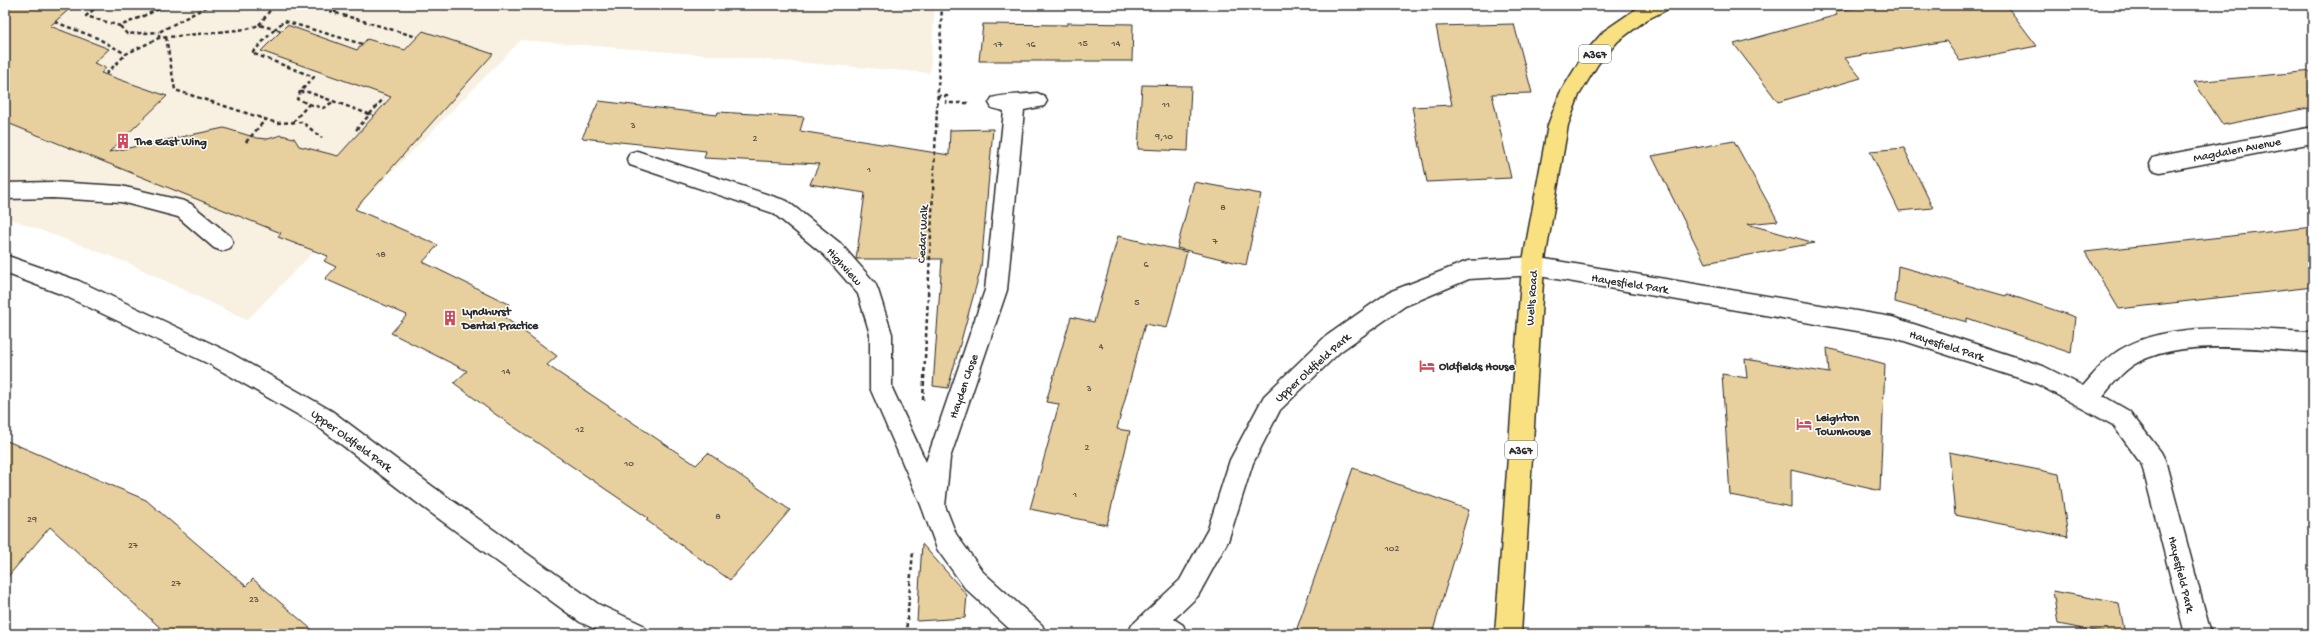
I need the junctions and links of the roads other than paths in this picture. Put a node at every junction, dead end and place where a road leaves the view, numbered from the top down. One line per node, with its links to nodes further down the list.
1 (1659, 5): 9 (main road, Wells Road / A367)
2 (1037, 100): 12 (street, Hayden Close)
3 (2313, 135): 5 (street, Magdalen Avenue)
4 (637, 159): 12 (street, Highview)
5 (2160, 164)
6 (6, 190): 7 (street)
7 (222, 242)
8 (5, 264): 14 (street, Upper Oldfield Park)
9 (1533, 266): 11 (street, Hayesfield Park); 13 (street, Upper Oldfield Park); 16 (main road, Wells Road / A367)
10 (2313, 342): 11 (street)
11 (2086, 399): 17 (street, Hayesfield Park)
12 (933, 506): 15 (street, Hayden Close)
13 (1157, 630)
14 (634, 634)
15 (1032, 634)
16 (1508, 634)
17 (2198, 634)

